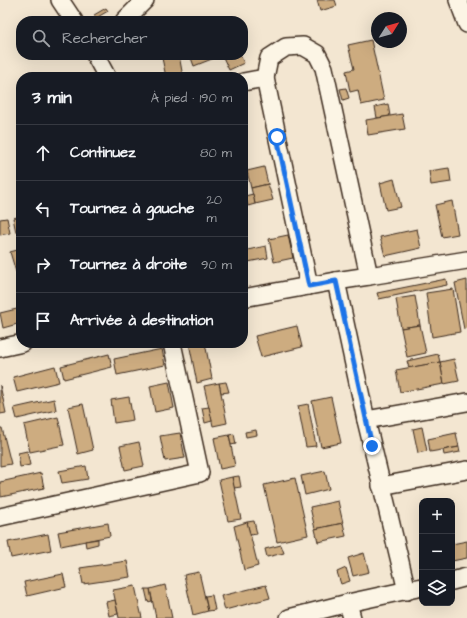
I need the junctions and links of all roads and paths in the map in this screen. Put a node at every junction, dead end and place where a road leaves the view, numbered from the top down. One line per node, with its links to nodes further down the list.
1 (60, 0): 4 (street)
2 (145, 0): 5 (street)
3 (458, 0): 6 (street)
4 (71, 16)
5 (129, 16)
6 (467, 24)
7 (98, 60): 8 (street)
8 (104, 72)
9 (264, 78): 10 (street); 12 (street); 14 (street)
10 (248, 81)
11 (467, 260): 12 (street)
12 (369, 276): 13 (street)
13 (336, 281): 14 (street); 20 (street)
14 (309, 286): 15 (street)
15 (248, 297)
16 (16, 344): 17 (street)
17 (0, 348)
18 (173, 348): 23 (street)
19 (467, 402): 20 (street)
20 (366, 420): 22 (street)
21 (467, 470): 22 (street)
22 (381, 486): 26 (street)
23 (0, 517)
24 (467, 577): 25 (street)
25 (455, 580)
26 (415, 589): 27 (street)
27 (350, 611): 28 (street)
28 (289, 618)

